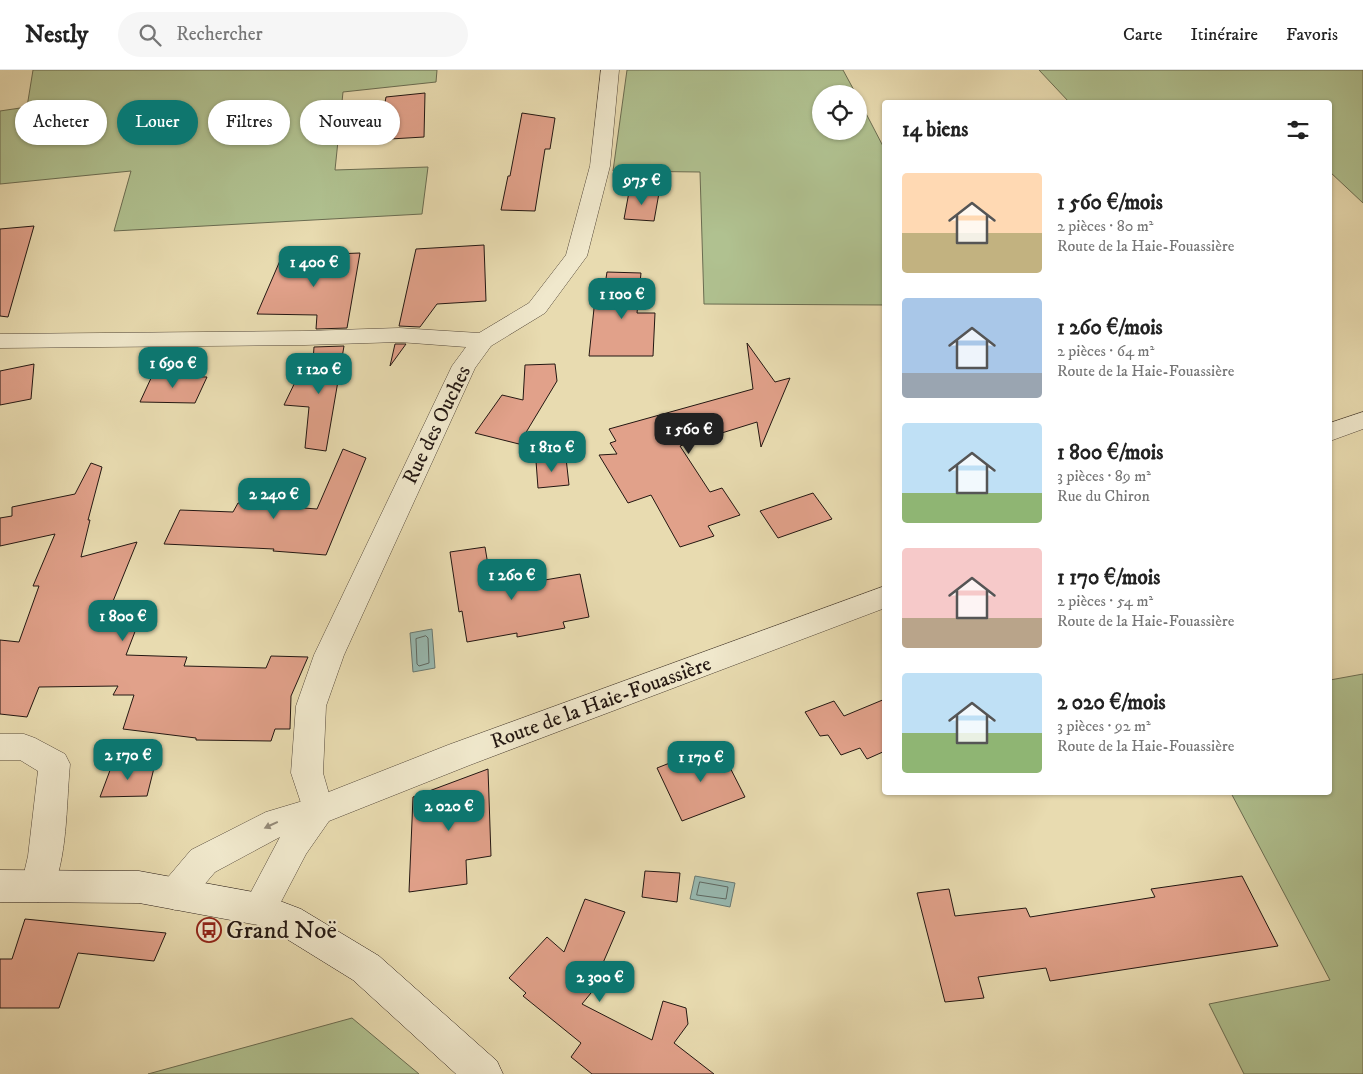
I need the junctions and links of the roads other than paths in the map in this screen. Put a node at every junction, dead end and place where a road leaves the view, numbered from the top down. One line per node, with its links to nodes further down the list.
1 (610, 70): 3 (street, Rue des Ouches)
2 (0, 341): 3 (street)
3 (483, 341): 8 (street, Rue des Ouches)
4 (1363, 420): 5 (street)
5 (1332, 431)
6 (882, 598): 8 (street, Route de la Haie-Fouassière)
7 (0, 746): 10 (street)
8 (318, 811): 11 (street, Route de la Haie-Fouassière, one-way to 11); 12 (street)
9 (0, 886): 10 (street)
10 (38, 886): 11 (street)
11 (175, 894): 12 (street)
12 (259, 909): 13 (street)
13 (484, 1074)

